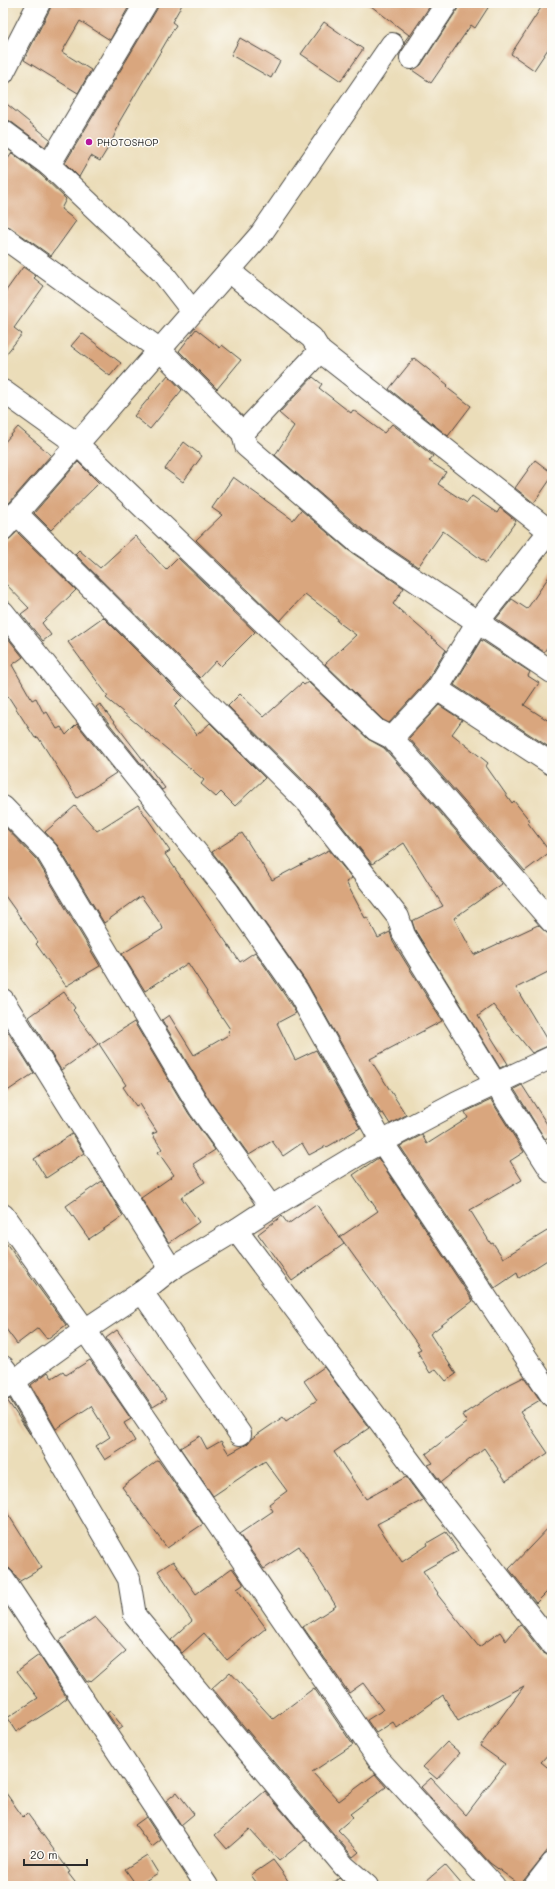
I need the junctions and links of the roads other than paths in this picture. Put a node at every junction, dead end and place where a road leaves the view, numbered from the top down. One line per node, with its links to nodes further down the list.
1 (39, 3): 6 (street)
2 (146, 3): 8 (street)
3 (447, 3): 5 (street)
4 (392, 44): 10 (street)
5 (411, 58)
6 (3, 73)
7 (3, 131): 8 (street)
8 (49, 165): 11 (street)
9 (3, 237): 12 (street)
10 (229, 271): 11 (street); 13 (street)
11 (193, 312): 12 (street)
12 (160, 350): 15 (street); 16 (street)
13 (320, 351): 15 (street); 18 (street)
14 (3, 391): 16 (street)
15 (243, 433): 20 (street)
16 (77, 444): 17 (street); 23 (street)
17 (10, 521): 29 (street)
18 (551, 531): 20 (street)
19 (3, 612): 30 (street)
20 (477, 623): 21 (street); 22 (street)
21 (552, 672)
22 (437, 689): 23 (street); 24 (street)
23 (392, 738): 26 (street)
24 (552, 764)
25 (3, 807): 32 (street)
26 (552, 922)
27 (3, 1000): 35 (street)
28 (552, 1056): 29 (street)
29 (495, 1083): 30 (street); 31 (street)
30 (382, 1142): 32 (street); 39 (street)
31 (552, 1172)
32 (271, 1207): 34 (street)
33 (3, 1215): 37 (street)
34 (236, 1230): 35 (street); 42 (street)
35 (171, 1269): 36 (street)
36 (142, 1292): 37 (street); 40 (street)
37 (85, 1330): 38 (street); 46 (street)
38 (7, 1379): 45 (street)
39 (552, 1396)
40 (240, 1434)
41 (3, 1579): 44 (street)
42 (552, 1644)
43 (552, 1864): 47 (street)
44 (207, 1886)
45 (367, 1886)
46 (494, 1886)
47 (535, 1886)

